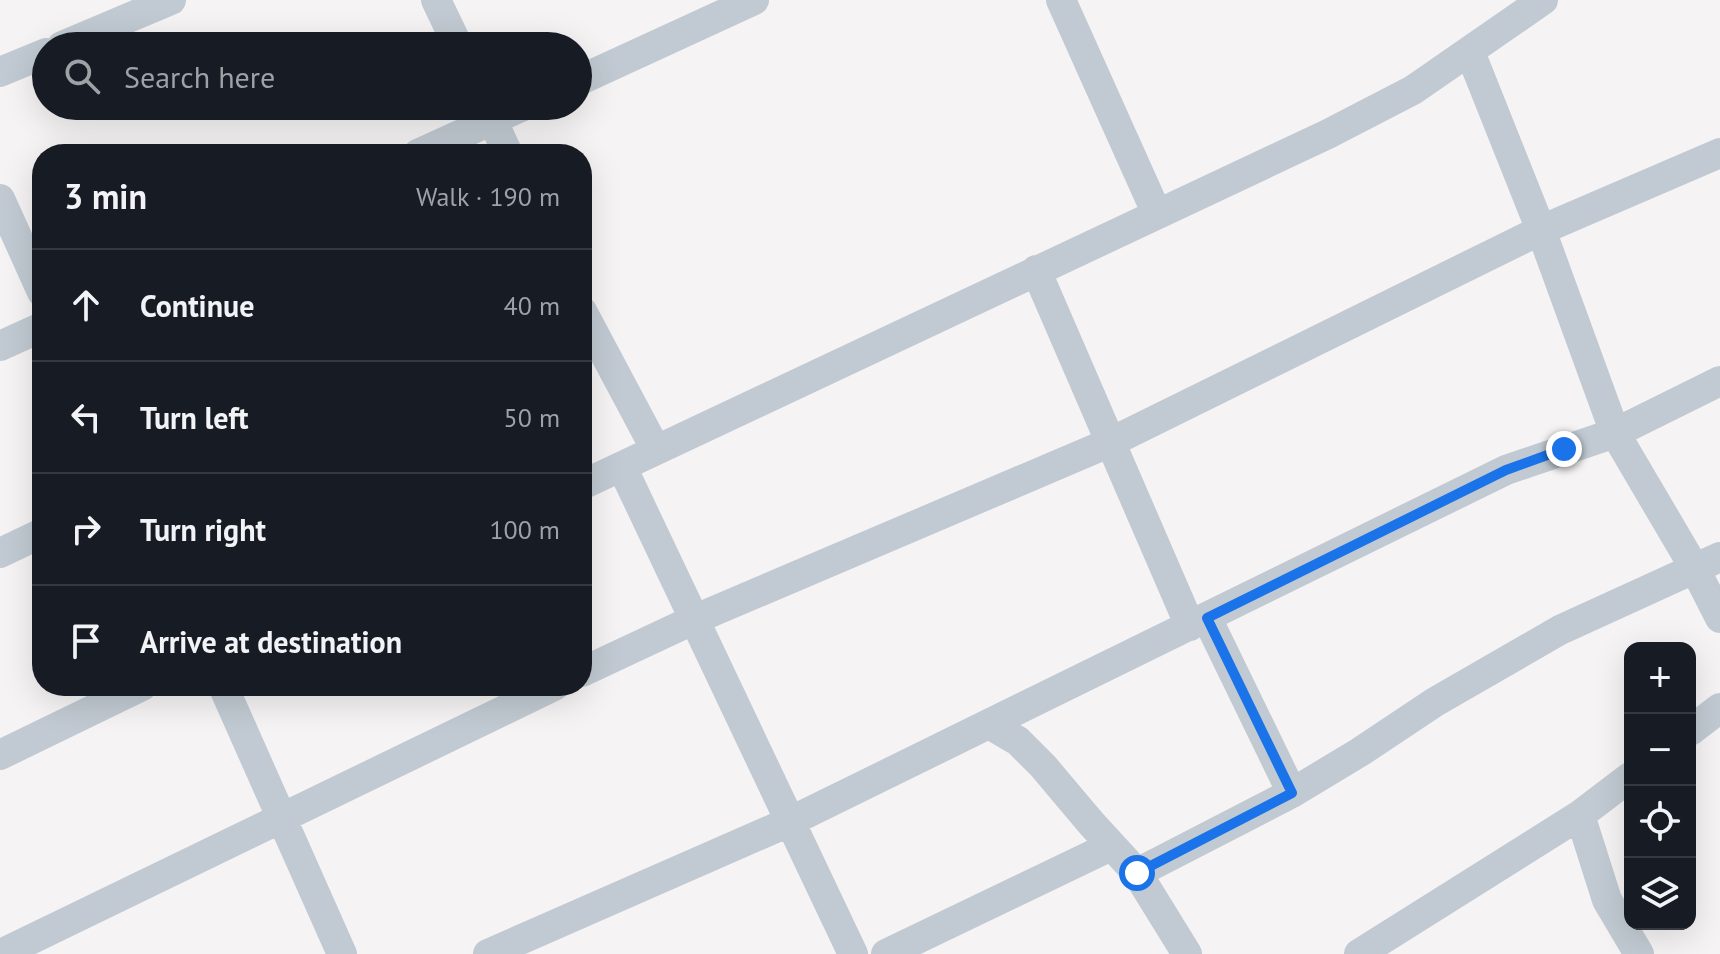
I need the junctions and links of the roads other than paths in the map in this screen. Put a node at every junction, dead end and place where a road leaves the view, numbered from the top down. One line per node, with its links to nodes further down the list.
1 (171, 0): 6 (street)
2 (436, 0): 7 (street)
3 (754, 0): 11 (street)
4 (1061, 0): 18 (street)
5 (1543, 0): 8 (street)
6 (95, 32)
7 (451, 32)
8 (1470, 52): 18 (street); 19 (street)
9 (32, 59): 10 (street)
10 (0, 72)
11 (592, 75)
12 (477, 120): 14 (street)
13 (492, 120): 15 (street)
14 (435, 144)
15 (503, 144)
16 (1720, 153): 19 (street)
17 (0, 199): 20 (street)
18 (1157, 214): 21 (street)
19 (1541, 230): 26 (street); 27 (street)
20 (32, 270)
21 (1036, 270): 27 (street); 28 (street)
22 (592, 330): 28 (street)
23 (32, 332): 24 (street)
24 (0, 346)
25 (1720, 381): 26 (street)
26 (1615, 433): 33 (street); 36 (street)
27 (1111, 442): 35 (street); 36 (street)
28 (656, 450): 29 (street)
29 (622, 467): 30 (street); 35 (street)
30 (592, 480)
31 (32, 538): 32 (street)
32 (0, 553)
33 (1707, 563): 34 (street); 46 (street)
34 (1720, 618)
35 (693, 620): 37 (street); 49 (street)
36 (1198, 622): 42 (street); 46 (street)
37 (592, 667)
38 (121, 696): 44 (street)
39 (228, 696): 47 (street)
40 (533, 696): 47 (street)
41 (1720, 708): 43 (street)
42 (989, 724): 49 (street); 50 (street)
43 (1696, 726)
44 (0, 755)
45 (1624, 782): 48 (street)
46 (1292, 793): 51 (street)
47 (283, 815): 52 (street); 53 (street)
48 (1580, 815): 58 (street); 59 (street)
49 (789, 822): 54 (street); 55 (street)
50 (1111, 846): 51 (street); 56 (street)
51 (1137, 873): 57 (street)
52 (1, 954)
53 (342, 954)
54 (488, 954)
55 (853, 954)
56 (886, 954)
57 (1187, 954)
58 (1359, 954)
59 (1639, 954)

